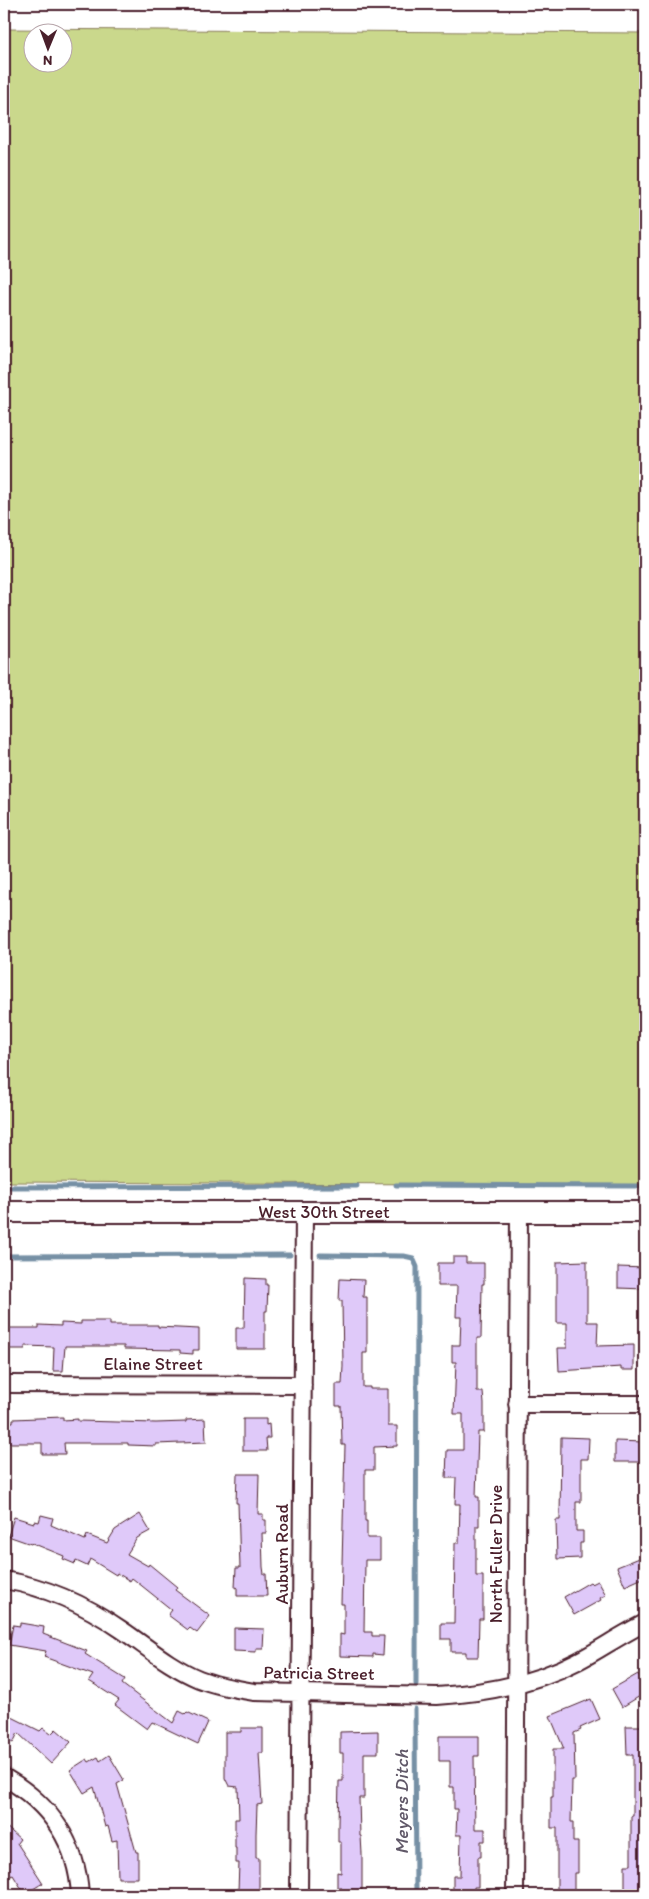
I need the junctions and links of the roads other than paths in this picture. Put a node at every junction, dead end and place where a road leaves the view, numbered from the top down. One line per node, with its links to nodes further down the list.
1 (4, 1212): 2 (street, West 30th Street)
2 (304, 1212): 3 (street, West 30th Street); 6 (street, Auburn Road)
3 (519, 1212): 4 (street, West 30th Street); 7 (street, North Fuller Drive)
4 (645, 1212)
5 (4, 1384): 6 (street, Elaine Street)
6 (303, 1384): 12 (street, Auburn Road)
7 (517, 1404): 8 (street); 11 (street, North Fuller Drive)
8 (645, 1404)
9 (4, 1580): 12 (street, Patricia Street)
10 (645, 1622): 11 (street, Patricia Street)
11 (515, 1685): 12 (street, Patricia Street); 16 (street, North Fuller Drive)
12 (300, 1693): 15 (street, Auburn Road)
13 (4, 1778): 14 (street)
14 (80, 1895)
15 (299, 1895)
16 (515, 1895)

